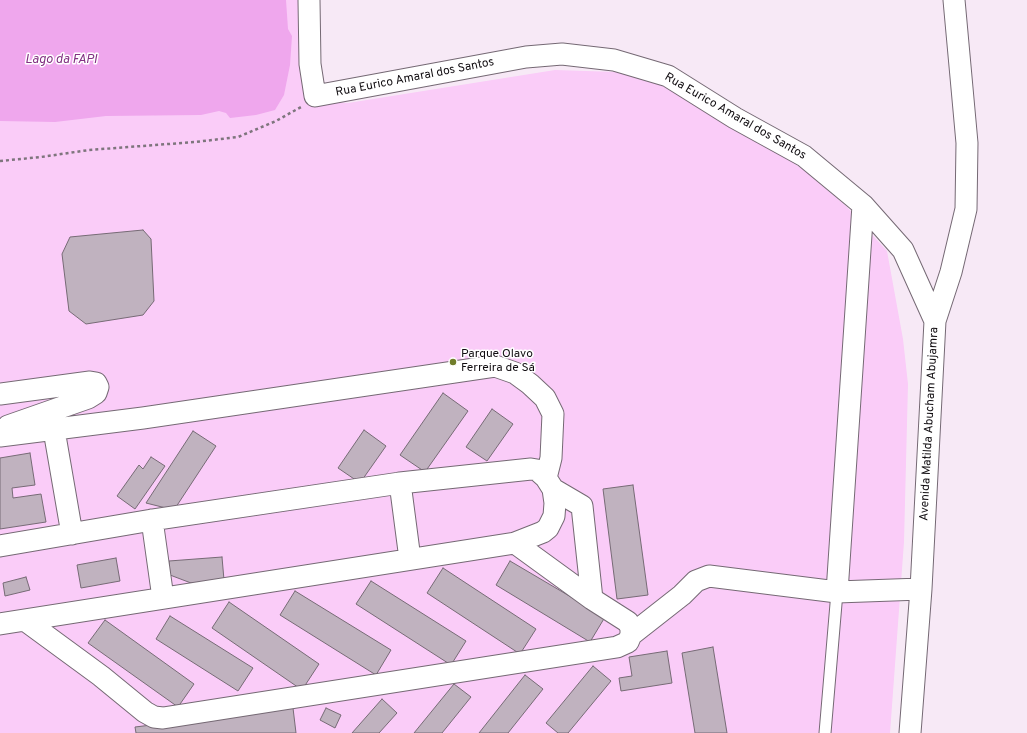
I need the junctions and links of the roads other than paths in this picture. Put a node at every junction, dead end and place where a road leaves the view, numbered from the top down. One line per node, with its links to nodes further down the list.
1 (309, 0): 3 (street, Rua Eurico Amaral dos Santos)
2 (954, 0): 4 (street, Avenida Matilda Abucham Abujamra)
3 (863, 205): 4 (street, Rua Eurico Amaral dos Santos); 17 (street)
4 (935, 321): 16 (street, Avenida Matilda Abucham Abujamra)
5 (0, 394): 6 (street)
6 (55, 420): 7 (street); 8 (street); 10 (street); 12 (street)
7 (0, 429)
8 (0, 436)
9 (400, 483): 10 (street); 11 (street); 15 (street)
10 (549, 483): 13 (street); 19 (street)
11 (152, 520): 12 (street); 18 (street)
12 (72, 534): 14 (street)
13 (515, 543): 15 (street); 19 (street)
14 (0, 546)
15 (410, 559): 18 (street)
16 (921, 589): 17 (street); 24 (street, Avenida Matilda Abucham Abujamra)
17 (836, 592): 22 (street); 23 (lane)
18 (163, 598): 20 (street)
19 (592, 599): 22 (street)
20 (26, 621): 21 (street); 22 (street)
21 (0, 624)
22 (631, 635)
23 (826, 733)
24 (910, 733)

